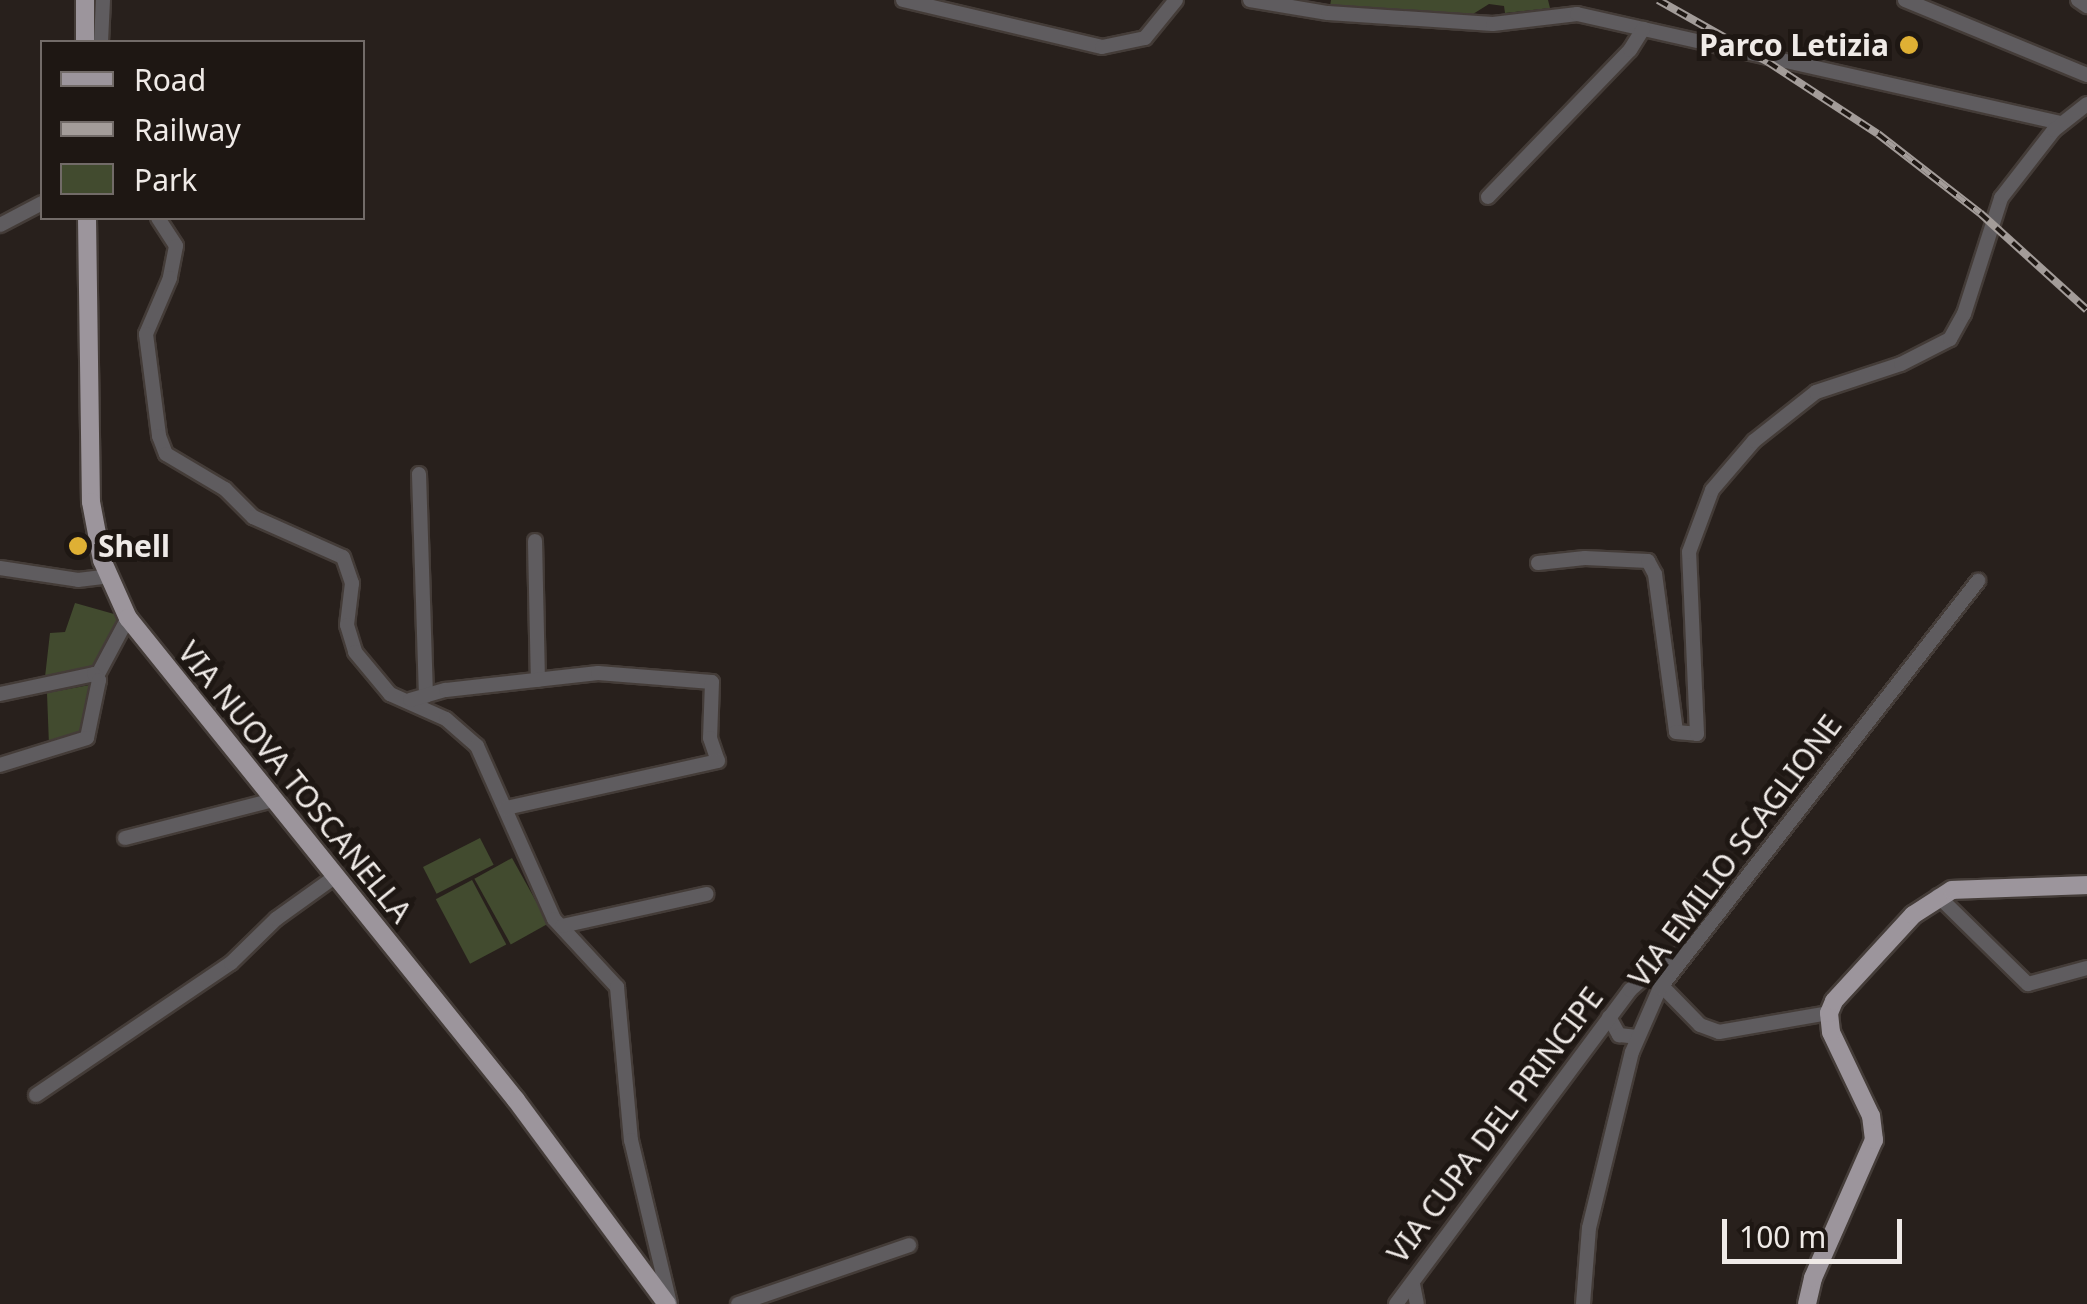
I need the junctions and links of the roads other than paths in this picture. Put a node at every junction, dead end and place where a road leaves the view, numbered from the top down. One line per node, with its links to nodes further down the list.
1 (85, 0): 10 (main road)
2 (103, 0): 11 (street)
3 (903, 0): 4 (street)
4 (1176, 0)
5 (1250, 0): 9 (street)
6 (1905, 0): 12 (street)
7 (2078, 0): 8 (street)
8 (2087, 6)
9 (1643, 29): 14 (street); 15 (street)
10 (85, 40)
11 (102, 40)
12 (2087, 75)
13 (2087, 104): 14 (street)
14 (2062, 123): 22 (street)
15 (1488, 196)
16 (40, 204): 19 (street)
17 (87, 220): 24 (main road, VIA NUOVA TOSCANELLA)
18 (159, 220): 31 (street)
19 (0, 225)
20 (419, 474): 30 (street)
21 (534, 541): 28 (street)
22 (1538, 563)
23 (0, 568): 24 (street)
24 (109, 576): 26 (main road, VIA NUOVA TOSCANELLA)
25 (1978, 581): 41 (street, VIA EMILIO SCAGLIONE)
26 (128, 618): 27 (street); 33 (main road, VIA NUOVA TOSCANELLA)
27 (97, 676): 29 (street); 32 (street)
28 (538, 680): 30 (street); 34 (street)
29 (0, 694)
30 (426, 696): 31 (street)
31 (409, 701): 34 (street)
32 (0, 764)
33 (274, 800): 35 (street); 36 (main road, VIA NUOVA TOSCANELLA)
34 (506, 808): 40 (street)
35 (126, 838)
36 (336, 876): 48 (street); 51 (main road, VIA NUOVA TOSCANELLA)
37 (2087, 885): 39 (main road)
38 (706, 894): 40 (street)
39 (1938, 896): 42 (street); 45 (main road)
40 (562, 926): 51 (street)
41 (1690, 948): 43 (street, VIA CUPA DEL PRINCIPE); 44 (street, VIA EMILIO SCAGLIONE)
42 (2087, 968)
43 (1646, 974): 44 (street); 46 (street, VIA CUPA DEL PRINCIPE)
44 (1660, 988): 45 (street); 47 (street, VIA EMILIO SCAGLIONE)
45 (1829, 1014): 56 (main road)
46 (1609, 1018): 47 (street); 50 (street, VIA CUPA DEL PRINCIPE)
47 (1637, 1037): 55 (street, VIA EMILIO SCAGLIONE)
48 (36, 1095)
49 (909, 1245): 52 (street)
50 (1413, 1284): 53 (street, VIA CUPA DEL PRINCIPE); 54 (street)
51 (668, 1304)
52 (738, 1304)
53 (1396, 1304)
54 (1417, 1304)
55 (1584, 1304)
56 (1807, 1304)

